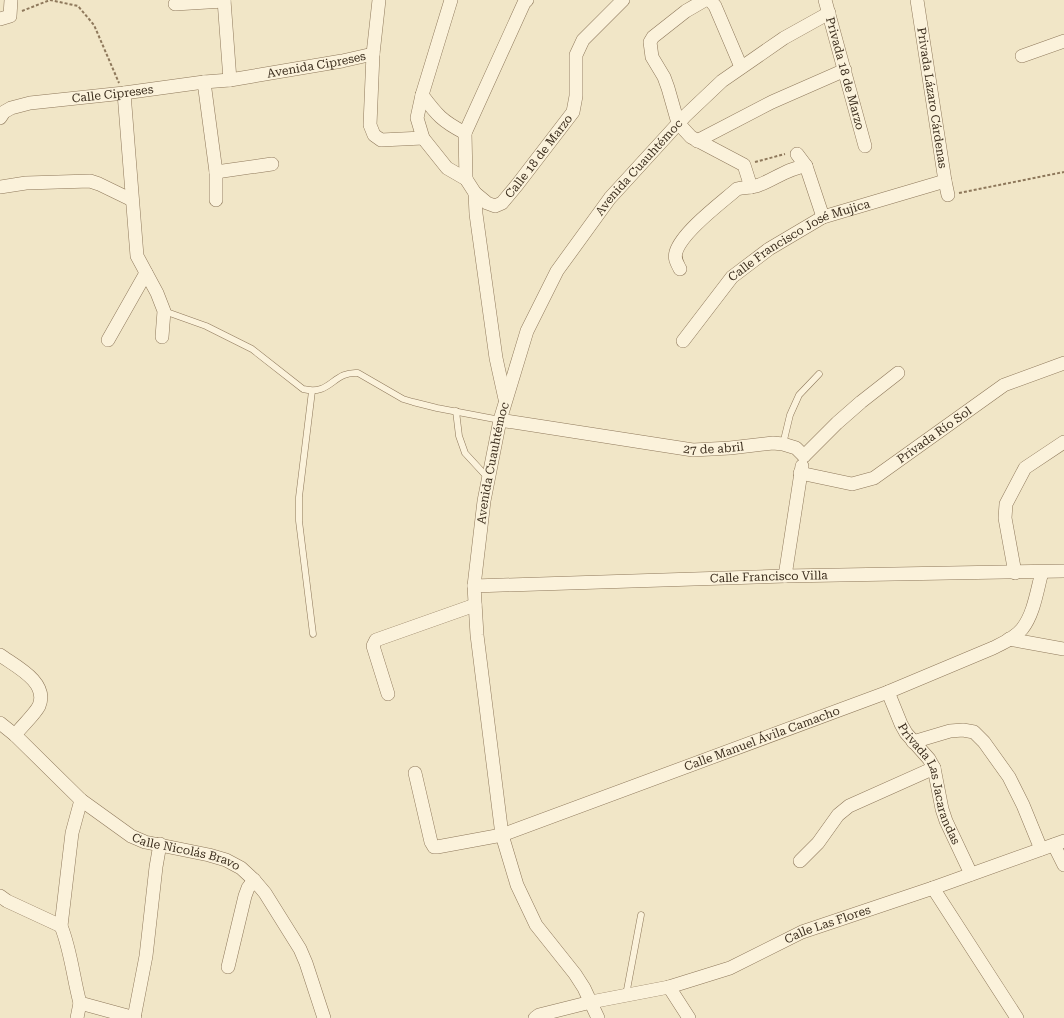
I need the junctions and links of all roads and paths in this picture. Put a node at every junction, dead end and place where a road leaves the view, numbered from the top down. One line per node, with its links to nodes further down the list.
1 (11, 0): 13 (street)
2 (224, 0): 11 (street); 19 (street)
3 (379, 0): 15 (street, Avenida Cipreses)
4 (451, 0): 22 (street)
5 (527, 0): 25 (street)
6 (623, 0): 39 (street, Calle 18 de Marzo)
7 (705, 0): 24 (street)
8 (710, 0): 17 (street)
9 (825, 0): 12 (street, Privada 18 de Marzo)
10 (917, 0): 36 (street, Privada Lázaro Cárdenas)
11 (175, 4)
12 (829, 13): 17 (street, Avenida Cuauhtémoc); 18 (street, Privada 18 de Marzo)
13 (5, 17): 21 (path)
14 (1064, 41): 16 (street)
15 (373, 54): 19 (street, Avenida Cipreses); 26 (street)
16 (1022, 56)
17 (741, 67): 24 (street, Avenida Cuauhtémoc)
18 (844, 70): 27 (street); 28 (street, Privada 18 de Marzo)
19 (230, 80): 20 (street, Calle Cipreses)
20 (204, 82): 21 (street, Calle Cipreses); 33 (street)
21 (124, 93): 23 (street, Calle Cipreses); 41 (street)
22 (422, 95): 25 (street); 26 (street)
23 (0, 118)
24 (678, 123): 27 (street); 54 (street, Avenida Cuauhtémoc)
25 (465, 133): 35 (street)
26 (423, 138): 35 (street)
27 (697, 141): 31 (street)
28 (865, 146)
29 (797, 154): 31 (path); 32 (street)
30 (272, 164): 33 (street)
31 (744, 165): 38 (street)
32 (806, 166): 38 (street); 43 (street)
33 (216, 172): 42 (street)
34 (1064, 172): 40 (path)
35 (466, 179): 39 (street)
36 (945, 181): 40 (street, Privada Lázaro Cárdenas); 43 (street, Calle Francisco José Mujica)
37 (0, 187): 41 (street)
38 (751, 187): 44 (street)
39 (475, 193): 54 (street)
40 (948, 195)
41 (132, 200): 45 (street)
42 (216, 200)
43 (823, 217): 49 (street, Calle Francisco José Mujica)
44 (680, 269)
45 (146, 273): 46 (street); 48 (street)
46 (164, 311): 47 (street); 53 (lane)
47 (162, 337)
48 (108, 340)
49 (683, 341)
50 (1064, 362): 60 (street, Privada Río Sol)
51 (898, 372): 59 (street)
52 (819, 374): 58 (lane)
53 (312, 391): 55 (lane); 68 (lane)
54 (506, 400): 56 (street, Avenida Cuauhtémoc)
55 (456, 411): 56 (lane); 61 (lane)
56 (500, 420): 58 (street, 27 de abril); 61 (street, Avenida Cuauhtémoc)
57 (1064, 442): 64 (street)
58 (783, 444): 59 (street, 27 de abril)
59 (804, 456): 60 (street)
60 (800, 473): 65 (street)
61 (489, 479): 66 (street, Avenida Cuauhtémoc)
62 (1064, 571): 63 (street, Calle Francisco Villa)
63 (1042, 572): 64 (street, Calle Francisco Villa); 69 (street, Calle Manuel Ávila Camacho)
64 (1015, 573): 65 (street, Calle Francisco Villa)
65 (786, 576): 66 (street, Calle Francisco Villa)
66 (474, 586): 67 (street, Avenida Cuauhtémoc)
67 (475, 605): 73 (street); 80 (street, Avenida Cuauhtémoc)
68 (312, 634)
69 (1009, 640): 70 (street); 72 (street, Calle Manuel Ávila Camacho)
70 (1064, 649)
71 (0, 655): 75 (street)
72 (888, 692): 76 (street, Privada Las Jacarandas); 80 (street, Calle Manuel Ávila Camacho)
73 (388, 694)
74 (0, 723): 75 (street, Calle Nicolás Bravo)
75 (15, 735): 79 (street, Calle Nicolás Bravo)
76 (913, 742): 77 (street, Privada Las Jacarandas); 83 (street)
77 (934, 768): 84 (street); 86 (street, Privada Las Jacarandas)
78 (415, 773): 80 (street, Calle Manuel Ávila Camacho)
79 (81, 800): 82 (street, Calle Nicolás Bravo); 91 (street)
80 (502, 835): 95 (street, Avenida Cuauhtémoc)
81 (1059, 843): 83 (street, Calle Las Flores); 85 (street)
82 (160, 844): 87 (street, Calle Nicolás Bravo); 98 (street)
83 (1041, 849): 86 (street, Calle Las Flores)
84 (800, 861)
85 (1064, 865)
86 (971, 874): 88 (street, Calle Las Flores)
87 (254, 880): 92 (street); 99 (street, Calle Nicolás Bravo)
88 (933, 888): 93 (street, Calle Las Flores); 103 (street)
89 (0, 896): 91 (street)
90 (641, 914): 94 (lane)
91 (61, 926): 96 (street)
92 (228, 967)
93 (669, 987): 94 (street, Calle Las Flores); 102 (street)
94 (626, 995): 95 (street, Calle Las Flores)
95 (590, 1002): 100 (street, Calle Las Flores); 101 (street, Avenida Cuauhtémoc)
96 (80, 1003): 97 (street); 98 (street)
97 (77, 1018)
98 (134, 1018)
99 (324, 1018)
100 (535, 1018)
101 (598, 1018)
102 (689, 1018)
103 (1016, 1018)

